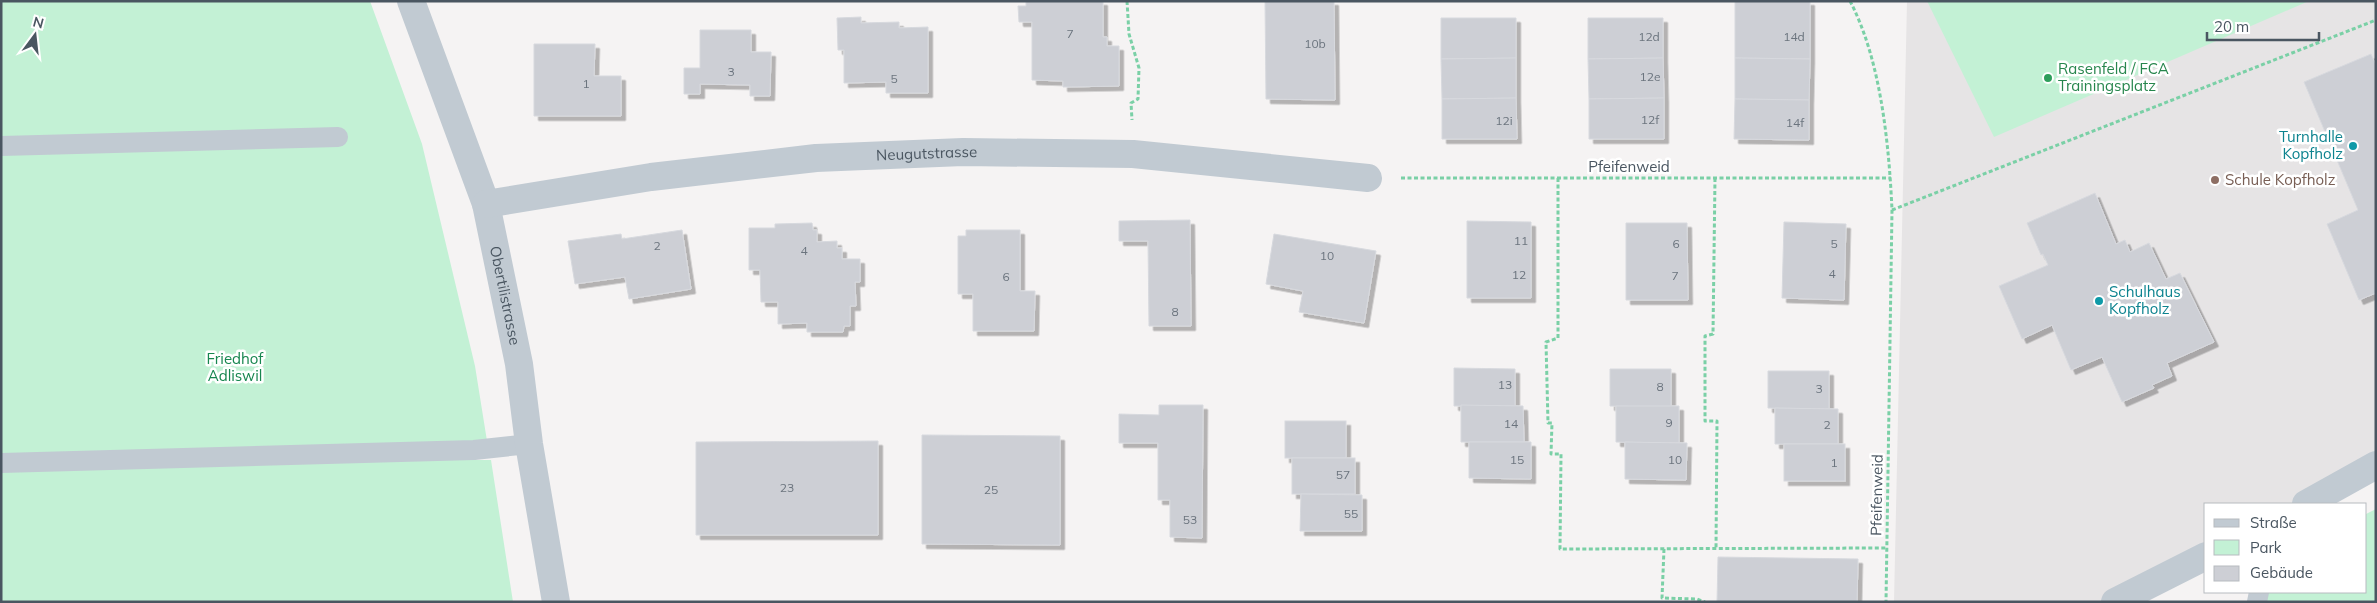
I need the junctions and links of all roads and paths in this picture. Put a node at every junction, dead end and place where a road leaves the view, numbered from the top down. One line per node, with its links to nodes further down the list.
1 (411, 1): 12 (street, Obertilistrasse)
2 (1127, 1): 7 (path)
3 (1850, 1): 11 (path, Pfeifenweid)
4 (2376, 20): 13 (path)
5 (338, 137): 6 (lane)
6 (1, 146)
7 (1134, 154): 8 (street, Neugutstrasse); 12 (street, Neugutstrasse)
8 (1368, 178): 9 (path, Pfeifenweid)
9 (1558, 178): 10 (path, Pfeifenweid); 20 (path)
10 (1715, 178): 11 (path, Pfeifenweid); 18 (path)
11 (1890, 178): 13 (path, Pfeifenweid)
12 (486, 204): 14 (street, Obertilistrasse)
13 (1892, 210): 19 (path, Pfeifenweid)
14 (529, 444): 15 (lane); 22 (street, Obertilistrasse)
15 (1, 463)
16 (2376, 465): 17 (street)
17 (2308, 503)
18 (1716, 548): 19 (path); 20 (path)
19 (1887, 548): 24 (path, Pfeifenweid)
20 (1664, 549): 23 (path)
21 (2204, 557): 25 (street)
22 (556, 602)
23 (1705, 602)
24 (1886, 602)
25 (2116, 602)

